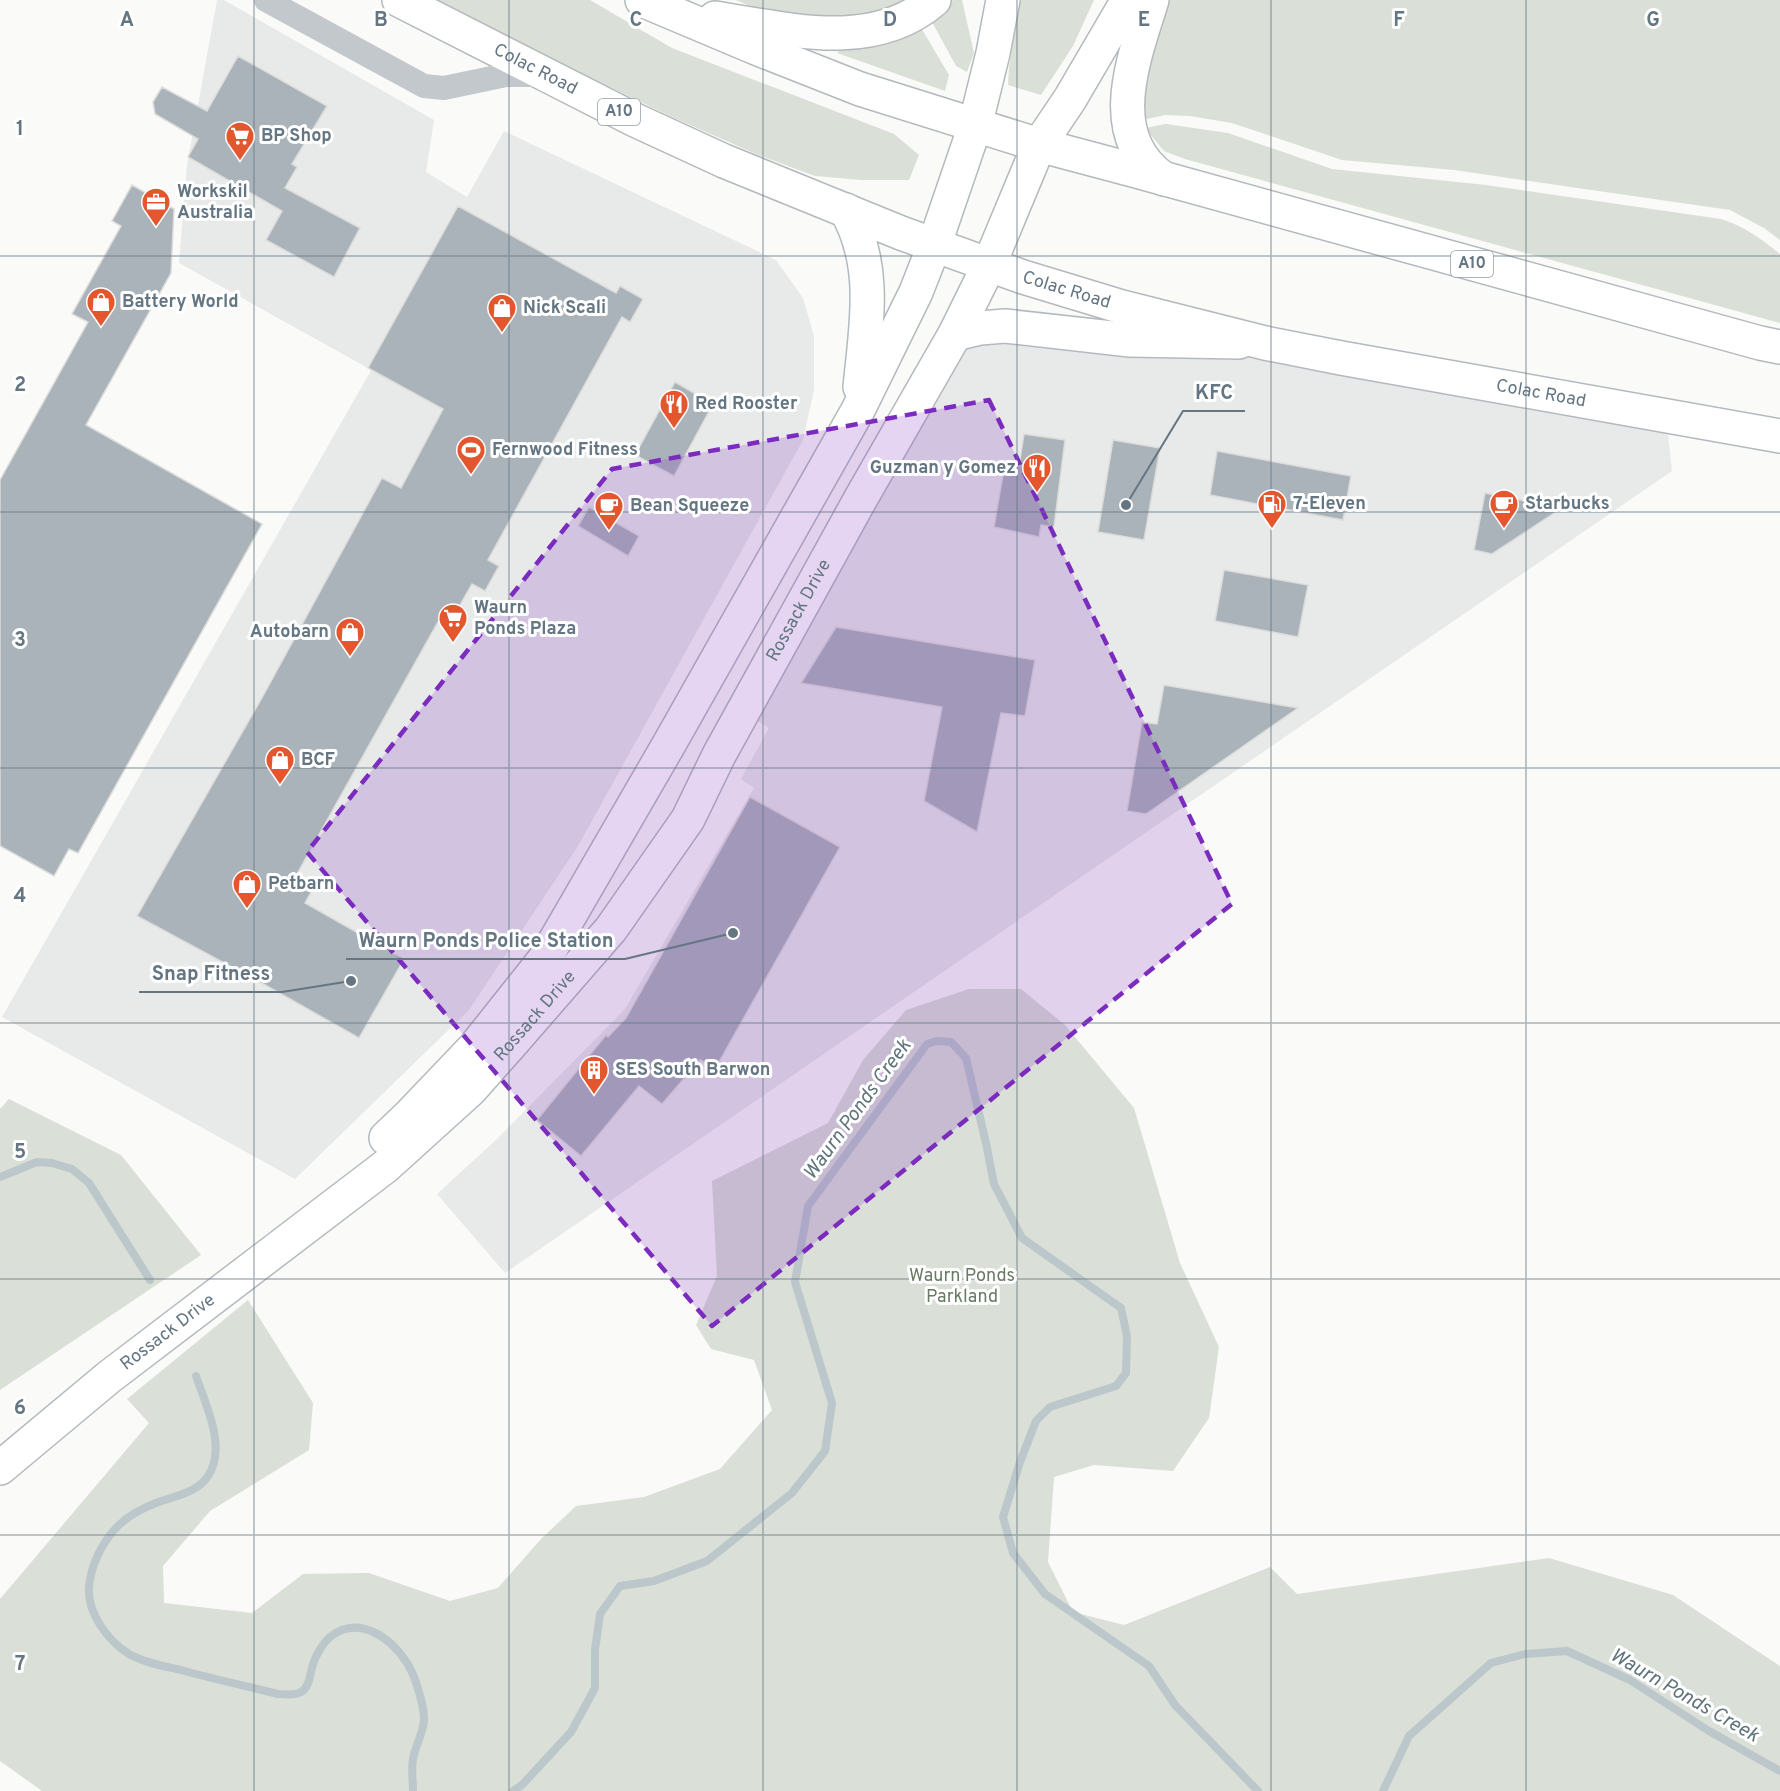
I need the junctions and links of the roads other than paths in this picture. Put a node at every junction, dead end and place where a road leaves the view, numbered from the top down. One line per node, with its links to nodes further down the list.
1 (266, 0): 8 (street)
2 (399, 0): 8 (main road, Colac Road / A10)
3 (934, 0): 7 (main road)
4 (1003, 0): 9 (main road, Rossack Drive)
5 (1128, 0): 10 (main road, Rossack Drive)
6 (1152, 0): 11 (main road)
7 (654, 5): 9 (main road, A10)
8 (547, 75): 12 (main road, Colac Road / A10)
9 (975, 126): 10 (main road, A10); 13 (main road, Rossack Drive)
10 (1039, 145): 11 (main road, A10); 14 (main road, Rossack Drive)
11 (1164, 179): 17 (main road, A10)
12 (846, 210): 13 (main road, Colac Road / A10); 18 (main road)
13 (934, 246): 14 (main road, Colac Road / A10); 18 (main road, Rossack Drive)
14 (989, 265): 15 (main road, Rossack Drive); 16 (main road, Colac Road / A10)
15 (955, 334): 16 (main road); 21 (main road, Rossack Drive)
16 (1265, 343): 19 (main road, Colac Road / A10)
17 (1780, 347)
18 (858, 410): 20 (main road, Rossack Drive)
19 (1780, 436)
20 (693, 701): 21 (main road); 22 (main road, Rossack Drive)
21 (736, 723): 22 (main road, Rossack Drive)
22 (418, 1123): 23 (main road, Rossack Drive); 24 (main road, Rossack Drive)
23 (0, 1440)
24 (0, 1468)

